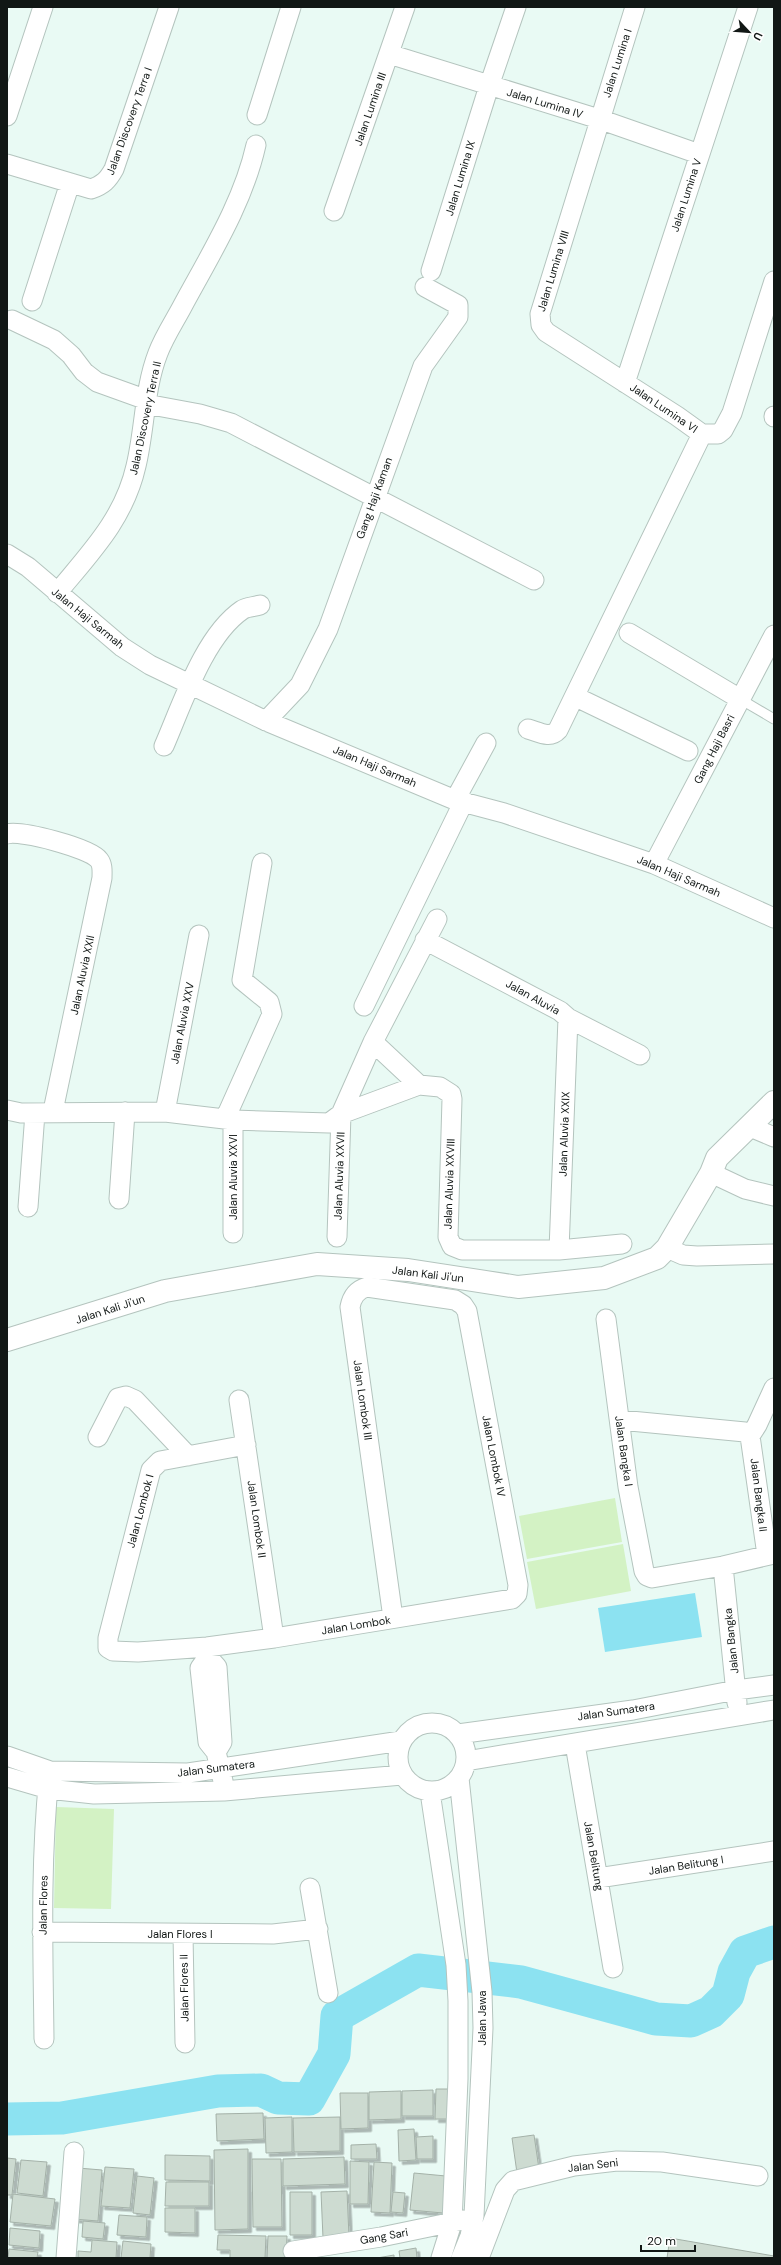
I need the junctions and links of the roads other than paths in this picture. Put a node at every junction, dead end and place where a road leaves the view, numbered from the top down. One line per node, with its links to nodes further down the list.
1 (43, 7): 11 (street)
2 (169, 7): 16 (street, Jalan Discovery Terra I)
3 (290, 7): 10 (street)
4 (404, 7): 8 (street, Jalan Lumina III)
5 (516, 7): 9 (street, Jalan Lumina IX)
6 (635, 7): 12 (street, Jalan Lumina I)
7 (748, 7): 14 (street, Jalan Lumina V)
8 (389, 54): 9 (street, Jalan Lumina IV); 17 (street, Jalan Lumina III)
9 (488, 86): 12 (street, Jalan Lumina IV); 18 (street, Jalan Lumina IX)
10 (257, 115)
11 (7, 116)
12 (600, 119): 14 (street, Jalan Lumina IV); 22 (street, Jalan Lumina VIII)
13 (256, 145): 23 (street, Jalan Discovery Terra II)
14 (699, 154): 22 (street, Jalan Lumina V)
15 (7, 164): 16 (street, Jalan Discovery Terra I)
16 (70, 183): 20 (street)
17 (334, 211)
18 (428, 279): 25 (street, Gang Haji Kaman)
19 (774, 281): 24 (street)
20 (32, 301)
21 (12, 320): 23 (street)
22 (625, 383): 24 (street, Jalan Lumina VI)
23 (146, 402): 25 (street); 28 (street, Jalan Discovery Terra II)
24 (702, 434): 33 (street)
25 (375, 496): 27 (street); 36 (street, Gang Haji Kaman)
26 (7, 554): 28 (street, Jalan Haji Sarmah)
27 (534, 580)
28 (57, 593): 32 (street, Jalan Haji Sarmah)
29 (260, 605): 32 (street)
30 (629, 633): 34 (street)
31 (774, 635): 34 (street, Gang Haji Basri)
32 (191, 684): 36 (street, Jalan Haji Sarmah); 39 (street)
33 (576, 697): 37 (street); 40 (street)
34 (740, 699): 35 (lane); 44 (street, Gang Haji Basri)
35 (774, 719)
36 (266, 721): 41 (street, Jalan Haji Sarmah)
37 (528, 729)
38 (486, 743): 41 (street)
39 (164, 746)
40 (688, 751)
41 (459, 800): 44 (street, Jalan Haji Sarmah); 49 (street)
42 (7, 834): 56 (street, Jalan Aluvia XXII)
43 (262, 863): 60 (street)
44 (654, 864): 45 (street, Jalan Haji Sarmah)
45 (774, 918)
46 (437, 919): 48 (street)
47 (199, 935): 58 (street, Jalan Aluvia XXV)
48 (425, 940): 50 (street, Jalan Aluvia); 51 (street)
49 (364, 1006)
50 (568, 1018): 52 (street, Jalan Aluvia); 71 (street, Jalan Aluvia XXIX)
51 (373, 1042): 53 (street); 59 (street)
52 (640, 1055)
53 (419, 1085): 59 (street, Jalan Aluvia XXVIII); 71 (street, Jalan Aluvia XXVIII)
54 (774, 1102): 61 (street, Jalan Kali Ji'un)
55 (7, 1110): 56 (street, Jalan Aluvia XXVIII)
56 (44, 1112): 57 (street, Jalan Aluvia XXVIII); 66 (street)
57 (125, 1112): 58 (street, Jalan Aluvia XXVIII); 65 (street)
58 (165, 1112): 60 (street, Jalan Aluvia XXVIII)
59 (341, 1114): 60 (street, Jalan Aluvia XXVIII); 68 (street, Jalan Aluvia XXVII)
60 (229, 1120): 67 (street, Jalan Aluvia XXVI)
61 (748, 1126): 62 (street); 63 (street, Jalan Kali Ji'un)
62 (774, 1137)
63 (710, 1173): 64 (street); 70 (street, Jalan Kali Ji'un)
64 (774, 1196)
65 (119, 1199)
66 (28, 1207)
67 (233, 1233)
68 (336, 1237)
69 (622, 1244): 71 (street)
70 (667, 1248): 72 (street); 75 (street, Jalan Kali Ji'un)
71 (559, 1250)
72 (774, 1254)
73 (463, 1305): 85 (street, Jalan Lombok IV); 86 (street, Jalan Lombok III)
74 (606, 1319): 78 (street, Jalan Bangka I)
75 (7, 1340)
76 (774, 1388): 79 (street)
77 (239, 1400): 81 (street, Jalan Lombok II)
78 (620, 1420): 79 (street); 84 (street, Jalan Bangka I)
79 (750, 1436): 83 (street, Jalan Bangka II)
80 (98, 1437): 82 (street)
81 (246, 1445): 82 (street, Jalan Lombok I); 87 (street, Jalan Lombok II)
82 (188, 1456): 88 (street, Jalan Lombok I)
83 (770, 1555): 84 (street)
84 (723, 1566): 91 (street, Jalan Bangka)
85 (506, 1601): 86 (street, Jalan Lombok)
86 (393, 1618): 87 (street, Jalan Lombok)
87 (274, 1638): 89 (street, Jalan Lombok)
88 (108, 1648): 89 (street, Jalan Lombok)
89 (207, 1652): 98 (street)
90 (774, 1685): 91 (street, Jalan Sumatera)
91 (736, 1690): 93 (street, Jalan Bangka); 94 (street, Jalan Sumatera)
92 (774, 1710): 93 (street)
93 (739, 1716): 96 (street)
94 (458, 1734): 95 (street); 99 (street)
95 (401, 1741): 98 (street, Jalan Sumatera); 100 (street)
96 (575, 1744): 99 (street); 106 (street, Jalan Belitung)
97 (7, 1756): 102 (street, Jalan Sumatera)
98 (218, 1761): 102 (street, Jalan Sumatera); 103 (street)
99 (463, 1770): 104 (street); 113 (street, Jalan Jawa)
100 (402, 1775): 103 (street, Jalan Sumatera); 104 (street)
101 (7, 1777): 102 (street, Jalan Sumatera)
102 (49, 1780): 103 (street, Jalan Sumatera); 109 (street, Jalan Flores)
103 (224, 1791)
104 (430, 1792): 114 (street)
105 (774, 1851): 106 (street, Jalan Belitung I)
106 (598, 1878): 111 (street, Jalan Belitung)
107 (310, 1888): 108 (street)
108 (318, 1929): 110 (street, Jalan Flores I); 112 (street)
109 (42, 1932): 110 (street, Jalan Flores I); 115 (street, Jalan Flores)
110 (183, 1934): 116 (street, Jalan Flores II)
111 (612, 1968)
112 (328, 1993)
113 (482, 2000): 114 (street); 119 (street, Jalan Jawa)
114 (458, 2005): 120 (street)
115 (44, 2039)
116 (185, 2043)
117 (74, 2152): 122 (street)
118 (758, 2176): 125 (street, Jalan Seni)
119 (474, 2216): 120 (street, Gang Sari); 124 (street, Jalan Jawa)
120 (452, 2223): 121 (street, Gang Sari); 123 (street)
121 (294, 2251)
122 (66, 2258)
123 (441, 2258)
124 (461, 2258)
125 (479, 2258)

